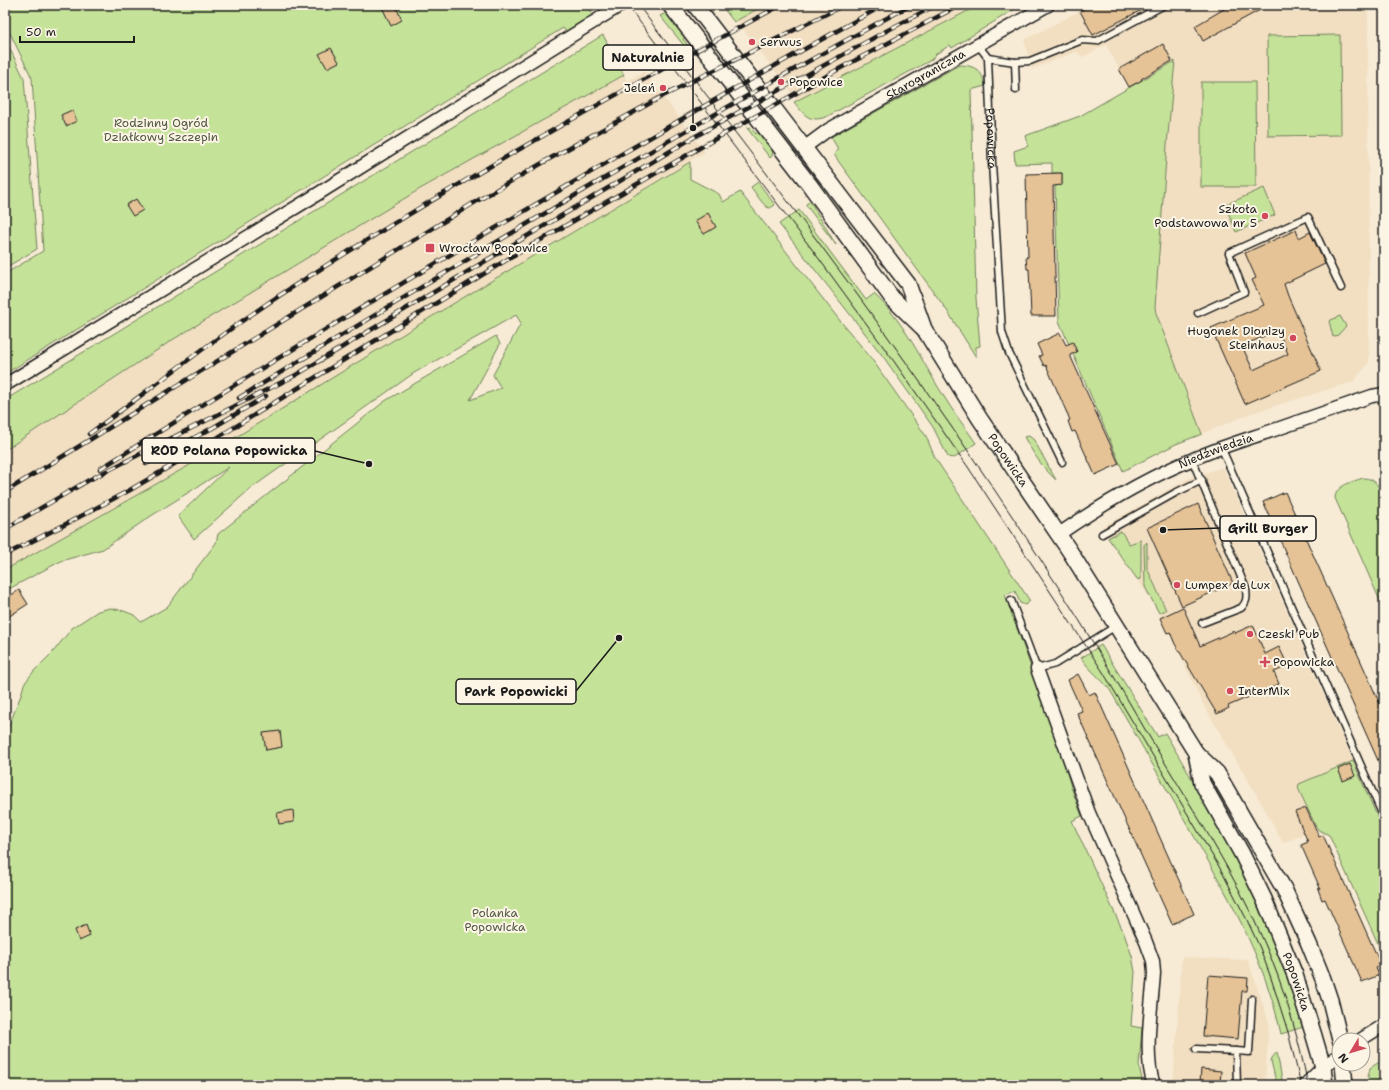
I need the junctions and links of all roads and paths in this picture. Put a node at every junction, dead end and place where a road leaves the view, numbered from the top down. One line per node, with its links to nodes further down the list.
1 (621, 5): 14 (street)
2 (670, 5): 13 (street, Popowicka)
3 (695, 5): 10 (street, Popowicka)
4 (1048, 5): 6 (street, Starograniczna)
5 (1164, 5): 8 (lane)
6 (978, 45): 7 (lane); 10 (street, Starograniczna)
7 (988, 58): 8 (lane); 18 (lane, Popowicka)
8 (1015, 62): 9 (lane)
9 (1016, 90)
10 (805, 147): 13 (street, Popowicka)
11 (1341, 288): 12 (lane)
12 (1198, 312)
13 (924, 329): 20 (street, Popowicka)
14 (5, 385)
15 (1384, 394): 16 (street, Niedźwiedzia)
16 (1222, 447): 17 (street, Niedźwiedzia); 27 (lane)
17 (1192, 459): 19 (lane); 20 (street, Niedźwiedzia)
18 (1062, 462)
19 (1202, 480): 21 (lane); 23 (lane)
20 (1059, 534): 24 (street, Popowicka)
21 (1102, 534)
22 (1011, 600): 25 (lane)
23 (1202, 623)
24 (1117, 625): 25 (lane); 26 (street, Popowicka)
25 (1037, 670): 37 (street)
26 (1196, 753): 30 (street, Popowicka); 35 (street, Popowicka)
27 (1384, 818)
28 (1252, 999): 33 (lane)
29 (1384, 1025): 31 (street)
30 (1338, 1032)
31 (1371, 1033)
32 (1196, 1049): 33 (lane)
33 (1236, 1051): 38 (lane)
34 (1331, 1061): 35 (street)
35 (1323, 1067): 39 (street); 40 (street, Popowicka)
36 (1344, 1072): 41 (street)
37 (1154, 1085)
38 (1237, 1085)
39 (1305, 1085)
40 (1325, 1085)
41 (1345, 1085)

